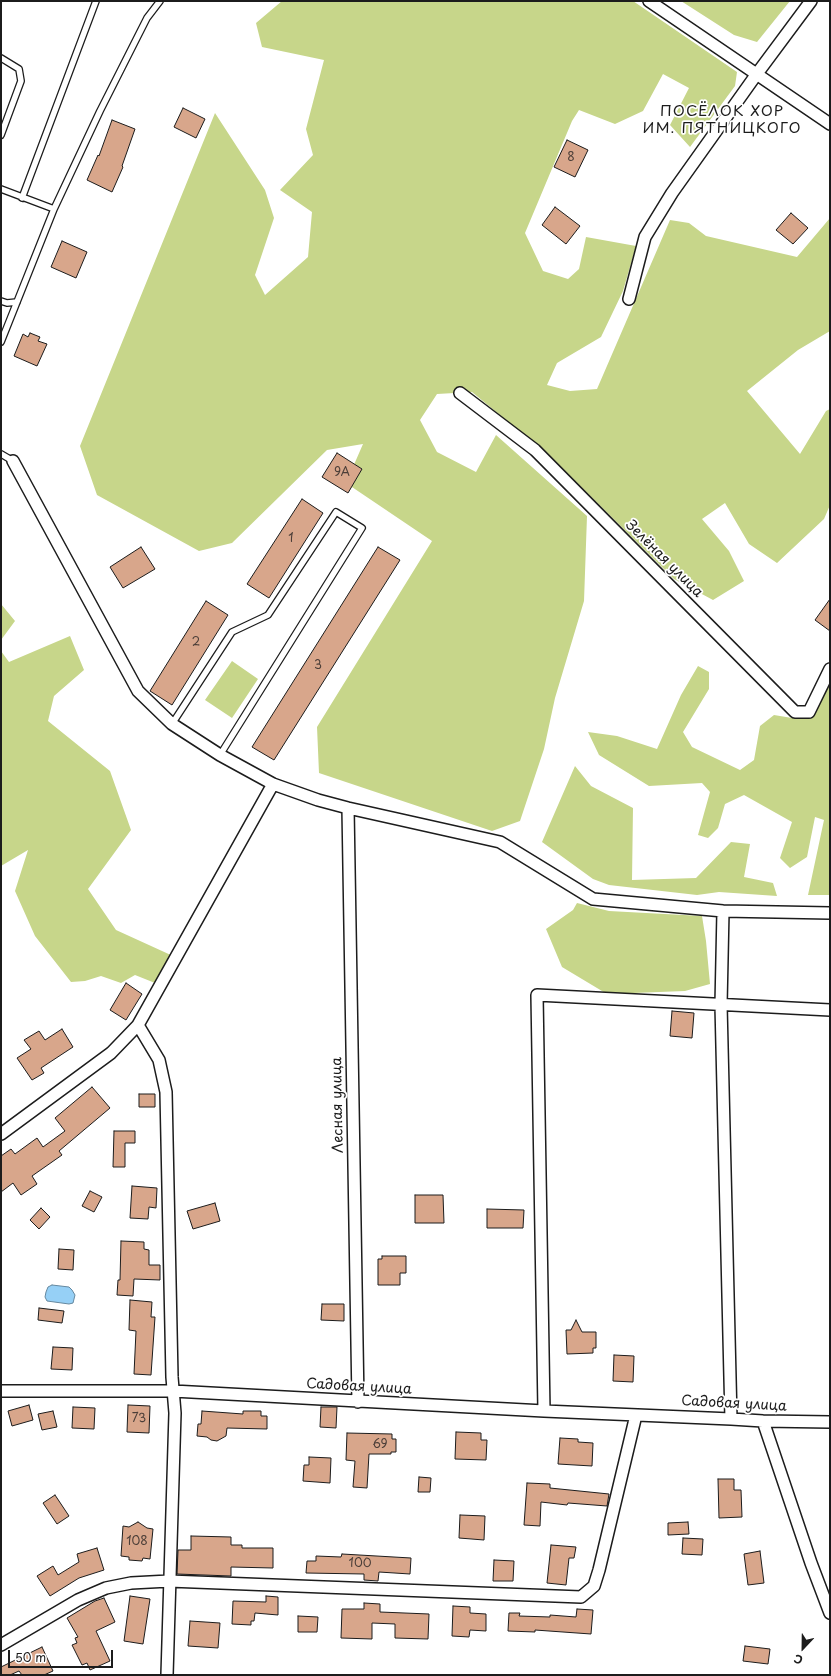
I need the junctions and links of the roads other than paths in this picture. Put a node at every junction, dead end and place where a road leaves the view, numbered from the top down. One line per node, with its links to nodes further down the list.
1 (96, 1): 10 (lane)
2 (160, 1): 11 (lane)
3 (649, 1): 6 (street)
4 (812, 1): 6 (street)
5 (1, 58): 8 (lane)
6 (756, 75): 7 (street); 12 (street)
7 (830, 124)
8 (1, 135)
9 (1, 190): 10 (lane)
10 (22, 198): 11 (lane)
11 (54, 209): 14 (lane)
12 (629, 299)
13 (1, 301): 14 (lane)
14 (17, 302): 15 (lane)
15 (1, 342)
16 (460, 393): 19 (street, Зелёная улица)
17 (1, 454): 18 (lane)
18 (13, 461): 20 (street)
19 (830, 669)
20 (172, 724): 21 (street); 21 (lane)
21 (220, 755): 22 (street)
22 (273, 784): 23 (street); 28 (street)
23 (348, 808): 24 (street); 32 (street, Лесная улица)
24 (723, 911): 25 (street); 26 (street)
25 (830, 913)
26 (721, 1005): 27 (street); 33 (street); 35 (street)
27 (830, 1010)
28 (138, 1025): 29 (street); 30 (street)
29 (1, 1134)
30 (173, 1390): 31 (street, Садовая улица); 32 (street, Садовая улица); 38 (street)
31 (1, 1391)
32 (358, 1402): 33 (street, Садовая улица)
33 (544, 1411): 34 (street, Садовая улица)
34 (636, 1415): 35 (street, Садовая улица); 38 (street)
35 (731, 1418): 36 (street, Садовая улица)
36 (763, 1422): 37 (street, Садовая улица); 39 (street)
37 (830, 1422)
38 (169, 1581): 40 (street); 41 (street)
39 (830, 1613)
40 (1, 1645)
41 (167, 1675)

